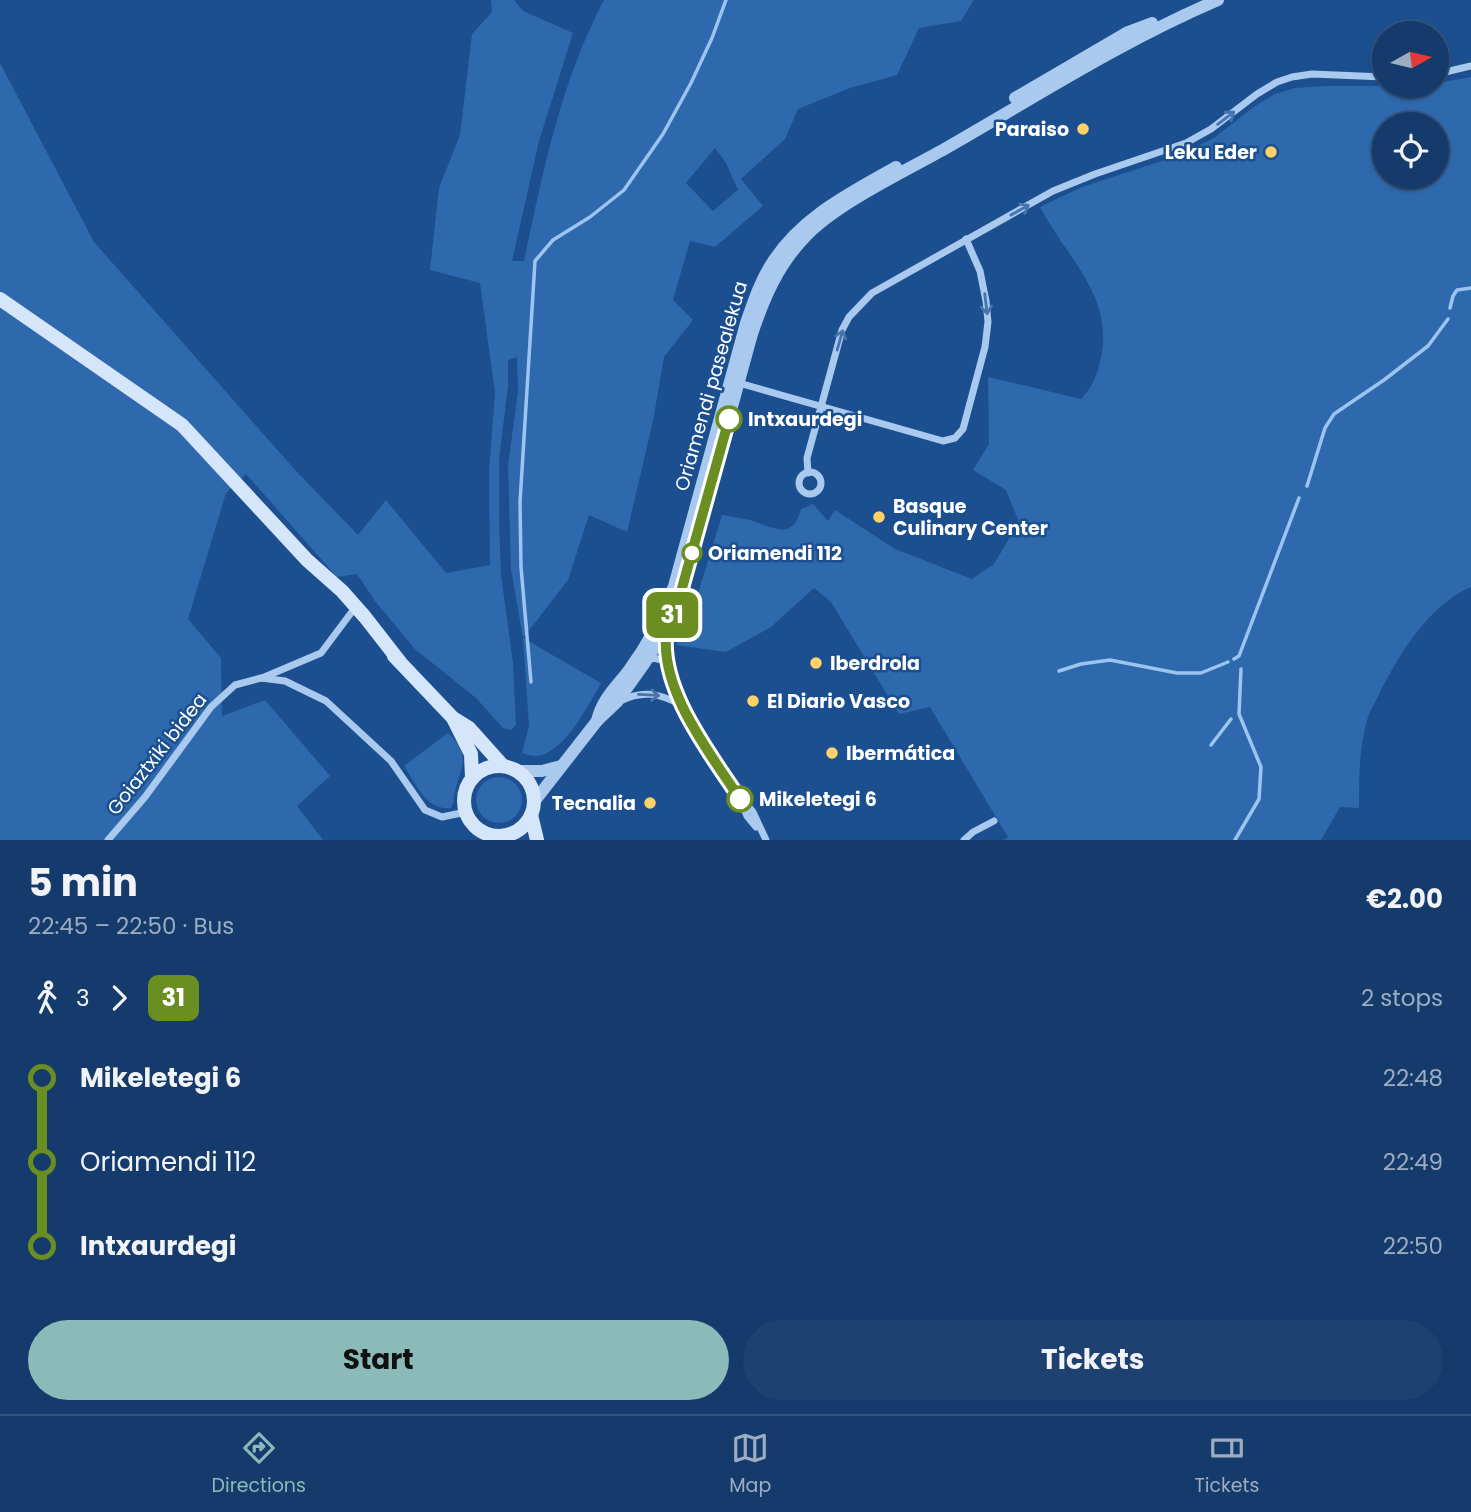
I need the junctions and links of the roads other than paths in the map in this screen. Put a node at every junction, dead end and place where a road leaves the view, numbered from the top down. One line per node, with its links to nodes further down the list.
1 (1218, 0): 2 (street, Oriamendi pasealekua)
2 (1174, 19): 8 (street, Oriamendi pasealekua); 9 (street, Oriamendi pasealekua)
3 (1471, 66): 4 (street)
4 (1449, 71)
5 (1372, 76): 6 (street, one-way to 5)
6 (966, 239): 10 (street, one-way to 6); 10 (street, one-way to 10)
7 (0, 299): 13 (main road)
8 (745, 327): 9 (street); 11 (street, Oriamendi pasealekua)
9 (739, 383): 10 (street); 11 (street); 15 (street, Oriamendi pasealekua)
10 (822, 405): 12 (street)
11 (722, 409): 19 (street, Oriamendi pasealekua)
12 (808, 473)
13 (307, 560): 14 (main road); 17 (main road)
14 (351, 613): 17 (main road); 20 (street, Goiaztxiki bidea)
15 (667, 628): 16 (street, Oriamendi pasealekua); 18 (street)
16 (646, 661): 18 (street); 19 (street); 21 (street, Oriamendi pasealekua)
17 (400, 662): 23 (main road)
18 (669, 675): 22 (street)
19 (624, 676): 24 (street, Oriamendi pasealekua)
20 (261, 678): 29 (street); 32 (street, Goiaztxiki bidea)
21 (617, 702): 22 (street, one-way to 22); 24 (street, Oriamendi pasealekua)
22 (681, 706): 34 (street)
23 (453, 718): 26 (main road); 27 (main road)
24 (597, 721): 25 (street, Oriamendi pasealekua)
25 (561, 766): 26 (street); 28 (street, Oriamendi pasealekua)
26 (510, 769): 27 (main road); 28 (main road)
27 (472, 778): 29 (main road)
28 (532, 809): 31 (main road); 33 (main road)
29 (466, 813): 31 (main road)
30 (994, 821): 35 (street)
31 (514, 837)
32 (108, 840)
33 (537, 840)
34 (766, 840)
35 (964, 840)

